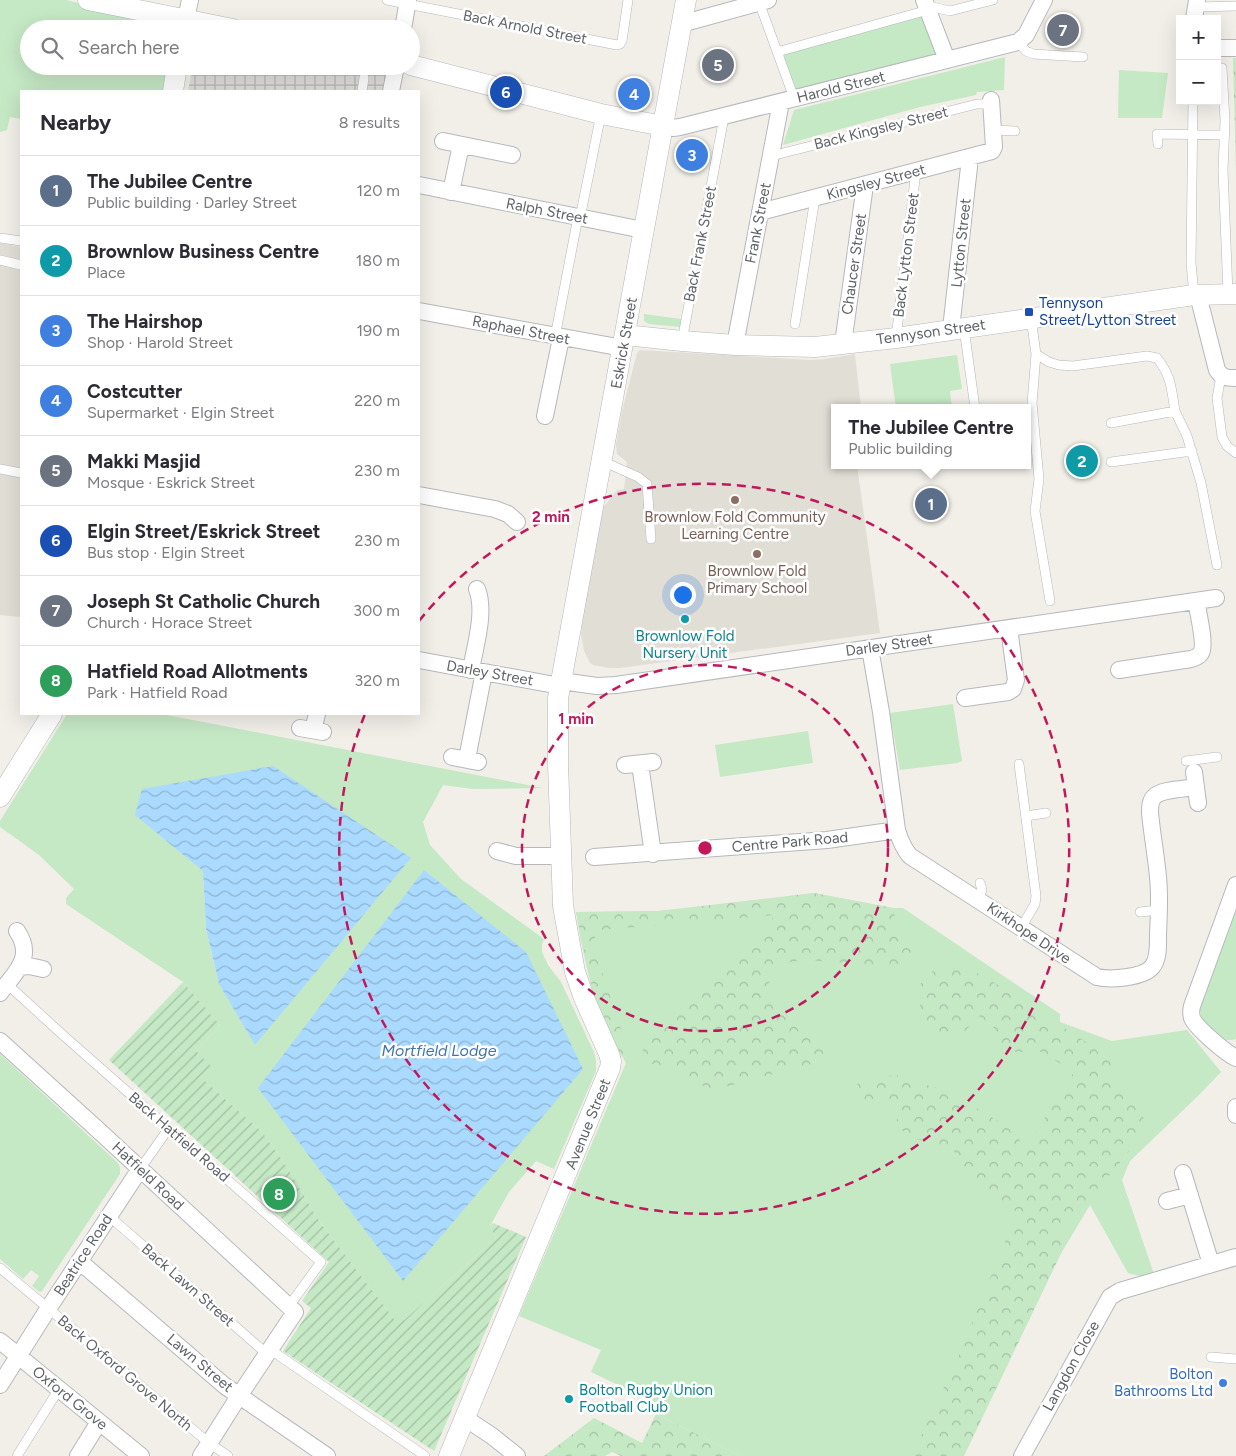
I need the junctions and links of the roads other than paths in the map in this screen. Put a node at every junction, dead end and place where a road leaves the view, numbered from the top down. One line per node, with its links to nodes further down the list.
1 (88, 0): 13 (street)
2 (190, 0): 14 (street)
3 (387, 0): 8 (lane, Back Arnold Street)
4 (628, 0): 8 (lane, Back Arnold Street)
5 (683, 0): 16 (street, Eskrick Street)
6 (993, 0): 10 (lane)
7 (1044, 0): 17 (street)
8 (407, 2): 15 (street)
9 (757, 2): 16 (street); 20 (lane)
10 (931, 4): 20 (lane); 22 (street)
11 (1236, 6): 12 (lane)
12 (1196, 9)
13 (169, 20)
14 (186, 20)
15 (404, 20)
16 (681, 24): 36 (street, Eskrick Street)
17 (1018, 42): 21 (lane); 22 (street, Harold Street)
18 (1221, 48): 19 (street)
19 (1236, 48)
20 (777, 52): 31 (lane)
21 (1083, 57)
22 (948, 60): 31 (street, Harold Street)
23 (420, 67): 34 (street)
24 (1222, 68): 40 (lane)
25 (176, 75): 28 (street)
26 (394, 75): 30 (street)
27 (364, 78): 29 (lane)
28 (173, 90)
29 (362, 90)
30 (391, 90)
31 (788, 100): 35 (street, Harold Street); 45 (street, Frank Street)
32 (992, 102): 37 (street); 45 (lane, Back Kingsley Street)
33 (1193, 105): 39 (lane)
34 (601, 114): 36 (street); 53 (lane)
35 (724, 116): 36 (street, Harold Street); 67 (lane, Back Frank Street)
36 (663, 126): 54 (street, Eskrick Street)
37 (993, 130): 38 (lane); 46 (street, Kingsley Street)
38 (1015, 131)
39 (1193, 135): 40 (lane); 43 (lane); 60 (lane)
40 (1224, 135): 59 (lane)
41 (443, 141): 42 (street)
42 (461, 144): 44 (street); 50 (street)
43 (1158, 144)
44 (512, 155)
45 (771, 156): 52 (street, Frank Street)
46 (969, 158): 47 (street, Kingsley Street); 64 (street, Lytton Street)
47 (916, 171): 49 (street, Kingsley Street); 66 (lane, Back Lytton Street)
48 (420, 185): 50 (street, Ralph Street)
49 (865, 185): 51 (street, Kingsley Street); 70 (street, Chaucer Street)
50 (451, 192): 53 (street, Ralph Street)
51 (815, 198): 52 (street, Kingsley Street); 63 (lane)
52 (760, 212): 69 (street, Frank Street)
53 (579, 218): 54 (street, Ralph Street); 65 (lane)
54 (644, 230): 68 (street, Eskrick Street)
55 (0, 238): 56 (lane)
56 (20, 241)
57 (0, 260): 58 (lane)
58 (20, 264)
59 (1232, 293): 60 (street, Tennyson Street)
60 (1196, 295): 62 (street, Tennyson Street); 72 (street)
61 (420, 311): 65 (street, Raphael Street)
62 (1031, 318): 64 (street, Tennyson Street); 71 (lane)
63 (795, 324)
64 (957, 328): 66 (street, Tennyson Street); 73 (lane)
65 (558, 337): 68 (street, Raphael Street); 75 (street)
66 (896, 338): 70 (street, Tennyson Street)
67 (682, 341): 68 (street, Tennyson Street); 69 (street, Tennyson Street)
68 (624, 342): 79 (street, Eskrick Street)
69 (735, 344): 70 (street, Tennyson Street)
70 (843, 344)
71 (1036, 354): 74 (lane); 89 (lane)
72 (1228, 377): 78 (lane)
73 (974, 404)
74 (1175, 411): 76 (lane); 77 (lane)
75 (545, 416)
76 (1111, 423)
77 (1192, 451): 80 (lane); 86 (lane)
78 (1236, 453)
79 (602, 461): 85 (lane); 96 (street, Eskrick Street)
80 (1110, 462)
81 (0, 469): 82 (lane)
82 (20, 473)
83 (420, 495): 84 (street)
84 (517, 522)
85 (651, 539)
86 (1217, 565)
87 (477, 589): 95 (street)
88 (1216, 598): 90 (street, Darley Street)
89 (1050, 601)
90 (1196, 601): 91 (street, Darley Street); 94 (street)
91 (1009, 628): 92 (street, Darley Street); 97 (street)
92 (870, 648): 96 (street, Darley Street); 107 (street, Kirkhope Drive)
93 (420, 660): 95 (street, Darley Street)
94 (1119, 670)
95 (477, 671): 96 (street, Darley Street); 100 (street)
96 (561, 684): 110 (street, Avenue Street)
97 (965, 698)
98 (51, 715): 104 (street)
99 (1217, 757): 103 (lane)
100 (466, 759)
101 (639, 764): 109 (street)
102 (1019, 764): 106 (lane)
103 (1194, 776): 113 (street, Kirkhope Drive)
104 (0, 797)
105 (1046, 813): 106 (lane)
106 (1026, 816): 115 (lane)
107 (897, 830): 109 (street, Centre Park Road); 115 (street, Kirkhope Drive)
108 (497, 851): 110 (street)
109 (653, 854): 111 (street, Centre Park Road)
110 (561, 856): 144 (street, Avenue Street)
111 (594, 857)
112 (1236, 885): 121 (street)
113 (1159, 910): 114 (lane); 115 (street, Kirkhope Drive)
114 (1140, 912)
115 (1021, 928)
116 (18, 932): 117 (street)
117 (20, 967): 118 (street); 119 (street)
118 (43, 969)
119 (3, 988): 124 (lane, Back Hatfield Road)
120 (0, 1041): 125 (street, Hatfield Road)
121 (1236, 1058)
122 (1236, 1107): 123 (street)
123 (1236, 1115)
124 (170, 1128): 125 (lane, Beatrice Road); 135 (lane, Back Hatfield Road)
125 (140, 1169): 129 (street, Beatrice Road); 135 (street, Hatfield Road)
126 (1183, 1173): 127 (street)
127 (1190, 1195): 128 (street); 132 (street)
128 (1167, 1202)
129 (109, 1216): 131 (street, Beatrice Road); 137 (lane, Back Lawn Street)
130 (1236, 1257): 132 (street, Langdon Close)
131 (80, 1261): 134 (street, Beatrice Road); 143 (street, Lawn Street)
132 (1211, 1264): 155 (street, Langdon Close)
133 (0, 1268): 134 (lane, Back Oxford Grove North)
134 (48, 1309): 138 (street, Beatrice Road); 146 (lane, Back Oxford Grove North)
135 (292, 1309): 137 (street)
136 (0, 1341): 138 (street, Oxford Grove)
137 (269, 1352): 143 (street); 152 (lane, Back Lawn Street)
138 (18, 1356): 141 (street, Beatrice Road); 142 (street, Oxford Grove)
139 (1211, 1357): 140 (lane)
140 (1236, 1358)
141 (0, 1385)
142 (59, 1389): 145 (street, Oxford Grove); 148 (lane)
143 (239, 1396): 146 (street); 151 (street, Lawn Street)
144 (465, 1418): 153 (street, Avenue Street); 154 (street)
145 (99, 1422): 147 (street, Oxford Grove); 149 (street)
146 (205, 1449): 150 (lane, Back Oxford Grove North)
147 (139, 1455)
148 (17, 1456)
149 (78, 1456)
150 (228, 1456)
151 (328, 1456)
152 (425, 1456)
153 (449, 1456)
154 (517, 1456)
155 (1022, 1456)

